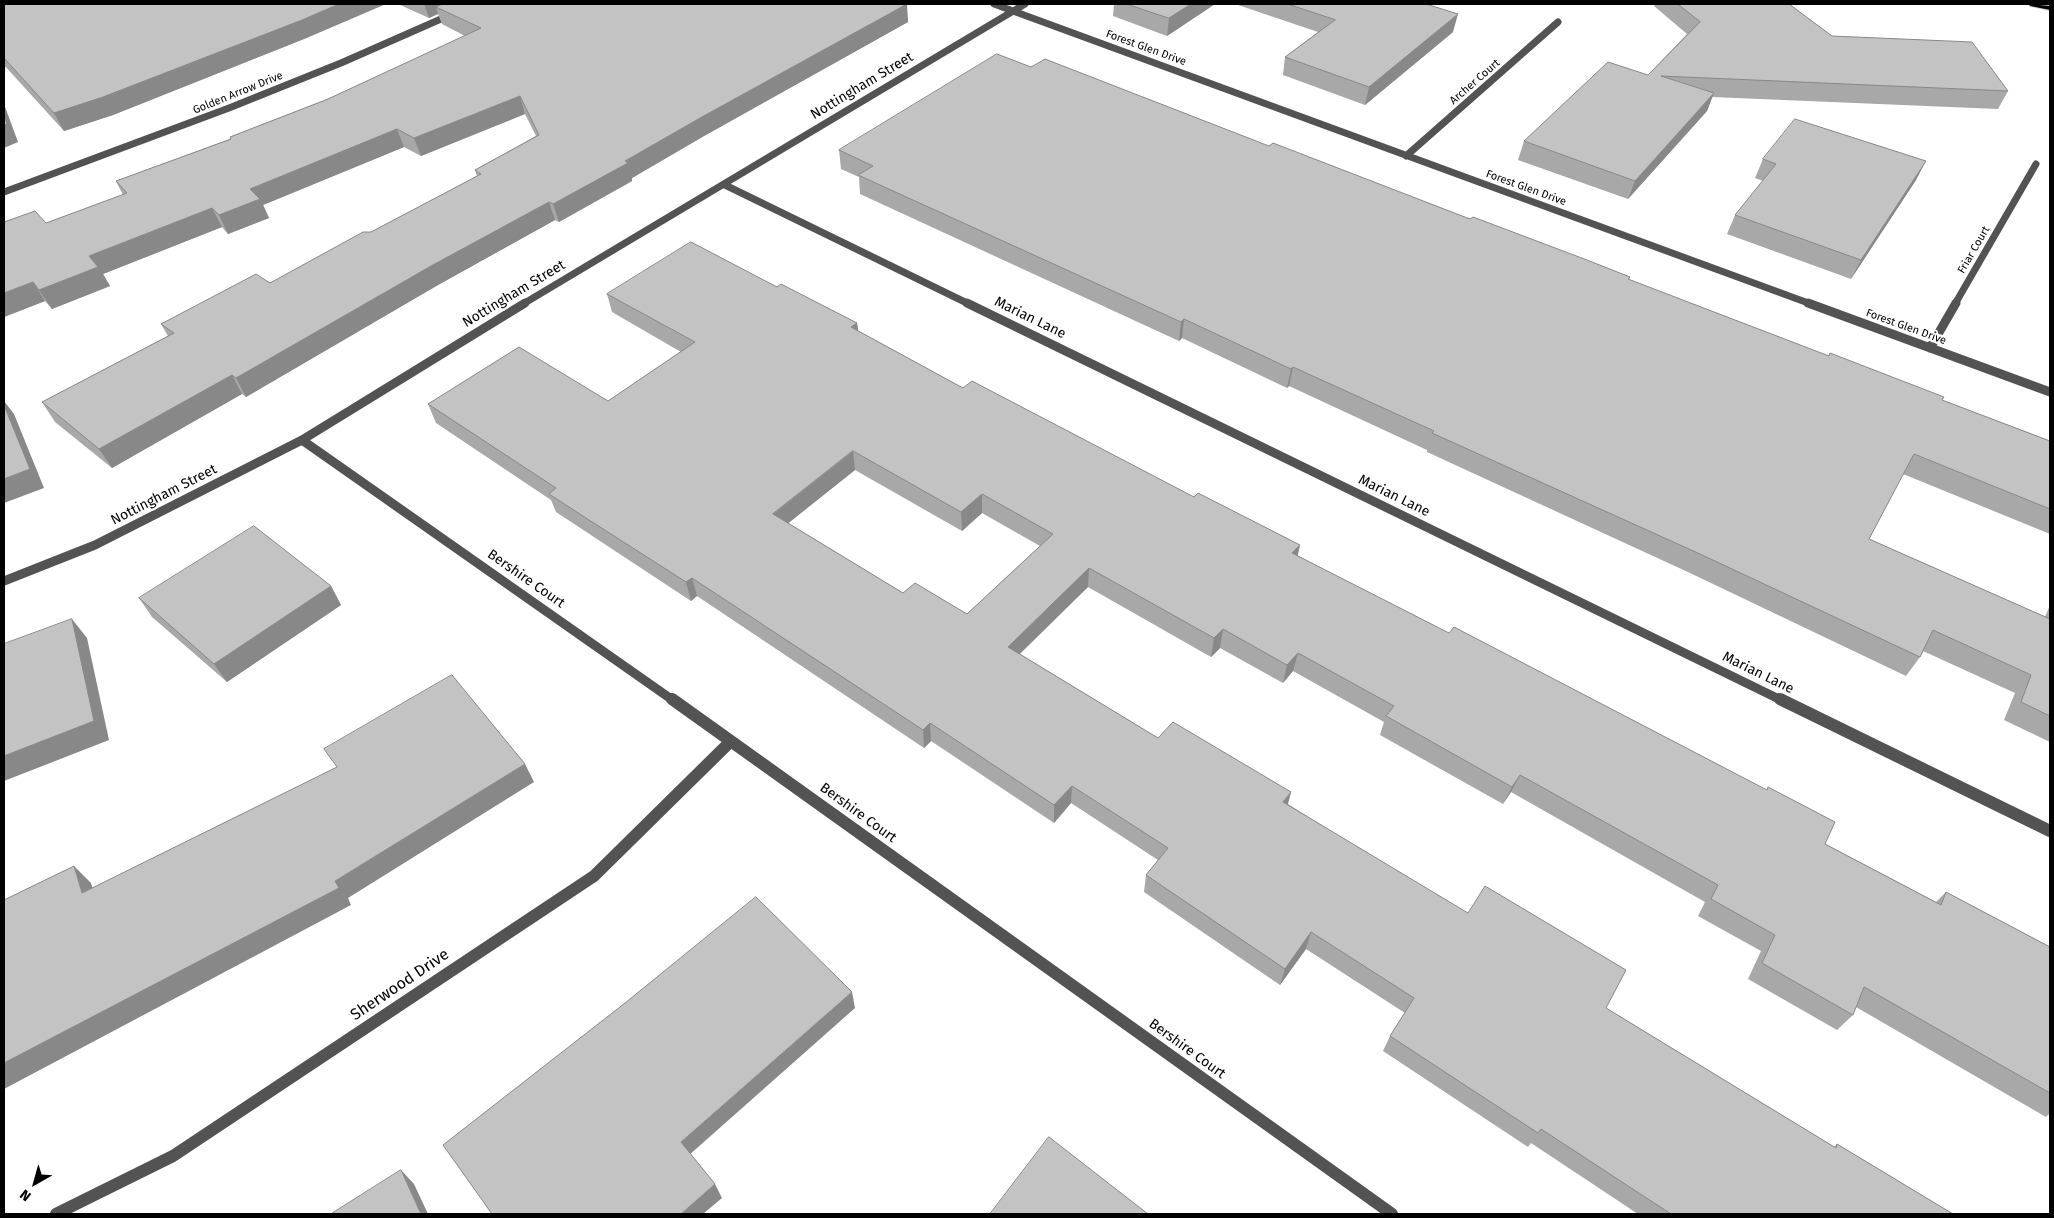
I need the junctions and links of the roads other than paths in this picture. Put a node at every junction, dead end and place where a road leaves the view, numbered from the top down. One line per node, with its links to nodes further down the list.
1 (475, 4): 11 (street, Golden Arrow Drive)
2 (994, 4): 6 (street, Forest Glen Drive)
3 (1025, 4): 6 (street, Nottingham Street)
4 (2032, 4): 5 (main road)
5 (2050, 8)
6 (1012, 11): 8 (street, Forest Glen Drive); 10 (street, Nottingham Street)
7 (1558, 22): 8 (street, Archer Court)
8 (1406, 156): 12 (street, Forest Glen Drive)
9 (2036, 164): 12 (street, Friar Court)
10 (725, 185): 14 (street, Nottingham Street); 17 (street, Marian Lane)
11 (4, 192)
12 (1930, 348): 13 (street, Forest Glen Drive)
13 (2050, 392)
14 (302, 440): 15 (street, Nottingham Street); 16 (street, Bershire Court)
15 (4, 581)
16 (732, 741): 18 (street, Sherwood Drive); 19 (street, Bershire Court)
17 (2050, 831)
18 (56, 1214)
19 (1392, 1214)

